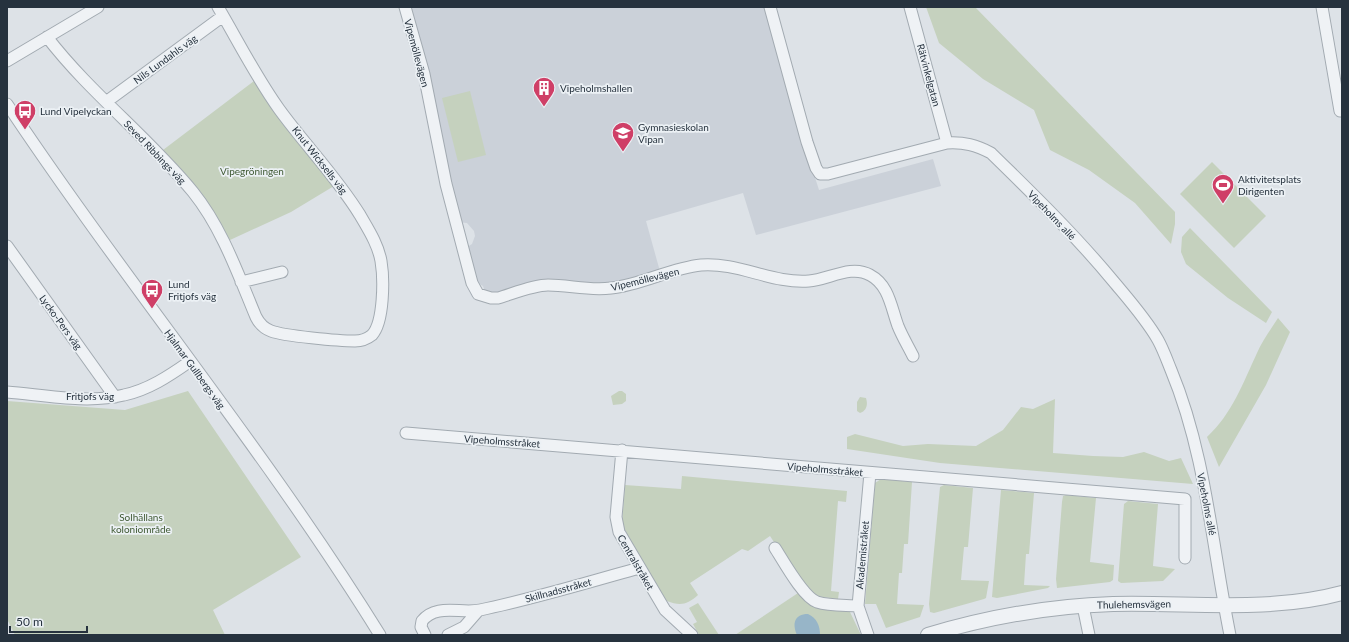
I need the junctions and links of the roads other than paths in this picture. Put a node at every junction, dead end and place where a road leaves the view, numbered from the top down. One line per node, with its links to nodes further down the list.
1 (98, 7): 6 (street)
2 (405, 7): 18 (street, Vipemöllevägen)
3 (770, 7): 13 (street, Vipeholms allé)
4 (910, 7): 13 (street, Rätvinkelgatan)
5 (1322, 7): 12 (street)
6 (83, 10): 8 (street)
7 (221, 11): 10 (street, Nils Lundahls väg); 17 (street, Knut Wicksells väg)
8 (47, 37): 9 (street); 10 (street, Seved Ribbings väg)
9 (7, 61)
10 (106, 102): 16 (street, Seved Ribbings väg)
11 (7, 104): 19 (street, Hjalmar Gullbergs väg)
12 (1340, 111)
13 (947, 143): 29 (street, Vipeholms allé)
14 (7, 246): 21 (street, Lycko-Pers väg)
15 (282, 272): 16 (street)
16 (241, 282): 17 (street, Seved Ribbings väg)
17 (378, 325)
18 (913, 356)
19 (190, 362): 21 (street, Fritjofs väg); 34 (street, Hjalmar Gullbergs väg)
20 (7, 392): 21 (street, Fritjofs väg)
21 (115, 397)
22 (406, 433): 23 (street, Vipeholmsstråket)
23 (622, 450): 24 (street, Vipeholmsstråket); 27 (street, Centralstråket)
24 (870, 473): 26 (street, Vipeholmsstråket); 30 (street, Akademistråket)
25 (775, 548): 30 (street)
26 (1185, 558)
27 (639, 568): 32 (street, Skillnadsstråket); 37 (street, Centralstråket)
28 (1342, 593): 29 (street, Thulehemsvägen)
29 (1225, 605): 31 (street, Thulehemsvägen); 41 (street, Vipeholms allé)
30 (858, 606): 38 (street, Akademistråket)
31 (1083, 606): 33 (street, Thulehemsvägen); 40 (street)
32 (478, 611): 35 (street, Skillnadsstråket); 36 (street)
33 (947, 632): 39 (street, Thulehemsvägen)
34 (380, 635)
35 (425, 635)
36 (448, 635)
37 (692, 635)
38 (868, 635)
39 (928, 635)
40 (1089, 635)
41 (1230, 635)

